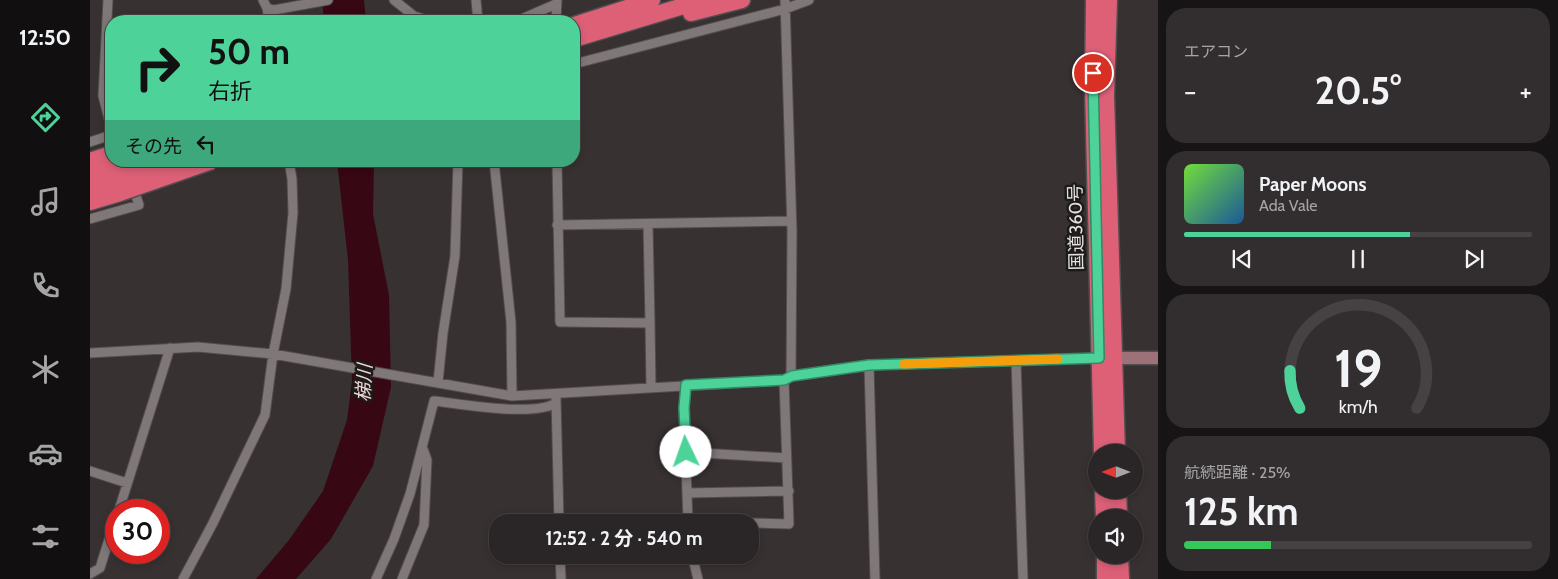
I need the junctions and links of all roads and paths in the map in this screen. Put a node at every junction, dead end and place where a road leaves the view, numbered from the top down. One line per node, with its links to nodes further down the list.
1 (108, 0): 15 (street)
2 (328, 0): 13 (street)
3 (394, 0): 16 (street)
4 (476, 0): 17 (street)
5 (652, 0): 14 (highway)
6 (703, 0): 14 (highway)
7 (742, 0): 14 (highway)
8 (809, 0): 12 (street)
9 (1094, 0): 46 (highway, 国道360号)
10 (1109, 0): 46 (highway, 国道360号)
11 (556, 2): 18 (street); 19 (street)
12 (785, 4): 23 (street); 39 (street)
13 (268, 6)
14 (640, 8): 20 (highway); 21 (highway)
15 (107, 15)
16 (413, 15)
17 (477, 15)
18 (529, 15)
19 (556, 15)
20 (580, 23)
21 (580, 36)
22 (105, 58): 24 (street)
23 (580, 62)
24 (105, 104)
25 (105, 137): 26 (street)
26 (90, 142)
27 (90, 161): 35 (highway)
28 (150, 167): 35 (highway, bridge)
29 (169, 167): 35 (highway, bridge)
30 (290, 167): 45 (street)
31 (458, 167): 51 (street)
32 (495, 167): 55 (street)
33 (557, 167): 41 (street)
34 (90, 173): 35 (highway)
35 (118, 174): 36 (highway); 37 (highway); 38 (street)
36 (90, 188)
37 (90, 202)
38 (90, 219)
39 (792, 221): 40 (street); 50 (street)
40 (648, 224): 41 (street); 42 (street)
41 (557, 226): 42 (street)
42 (650, 323): 53 (street)
43 (170, 348): 44 (street); 45 (street); 63 (street)
44 (90, 353)
45 (276, 354): 51 (street); 76 (street)
46 (1106, 358): 47 (main road); 48 (street); 57 (highway, 国道360号); 58 (highway, 国道360号)
47 (1158, 358)
48 (1016, 360): 49 (street); 82 (street)
49 (869, 365): 50 (street); 81 (street)
50 (788, 378): 52 (street); 61 (street)
51 (434, 382): 55 (street)
52 (686, 385): 53 (street); 60 (street)
53 (651, 387): 54 (street)
54 (555, 393): 55 (street); 56 (street)
55 (512, 396)
56 (556, 403): 59 (street); 67 (street)
57 (1102, 444)
58 (1116, 444)
59 (423, 449): 77 (street); 78 (street)
60 (686, 452): 61 (street); 65 (street)
61 (786, 458): 64 (street)
62 (90, 471): 63 (street)
63 (128, 483): 66 (street)
64 (789, 491): 65 (street); 69 (street)
65 (687, 493): 68 (street)
66 (123, 499)
67 (559, 514)
68 (688, 514)
69 (759, 523)
70 (105, 552): 75 (street)
71 (560, 564): 79 (street)
72 (694, 564): 80 (street)
73 (1105, 564): 83 (highway)
74 (1120, 564): 84 (highway)
75 (90, 574)
76 (183, 579)
77 (376, 579)
78 (402, 579)
79 (561, 579)
80 (698, 579)
81 (875, 579)
82 (1023, 579)
83 (1105, 579)
84 (1121, 579)

